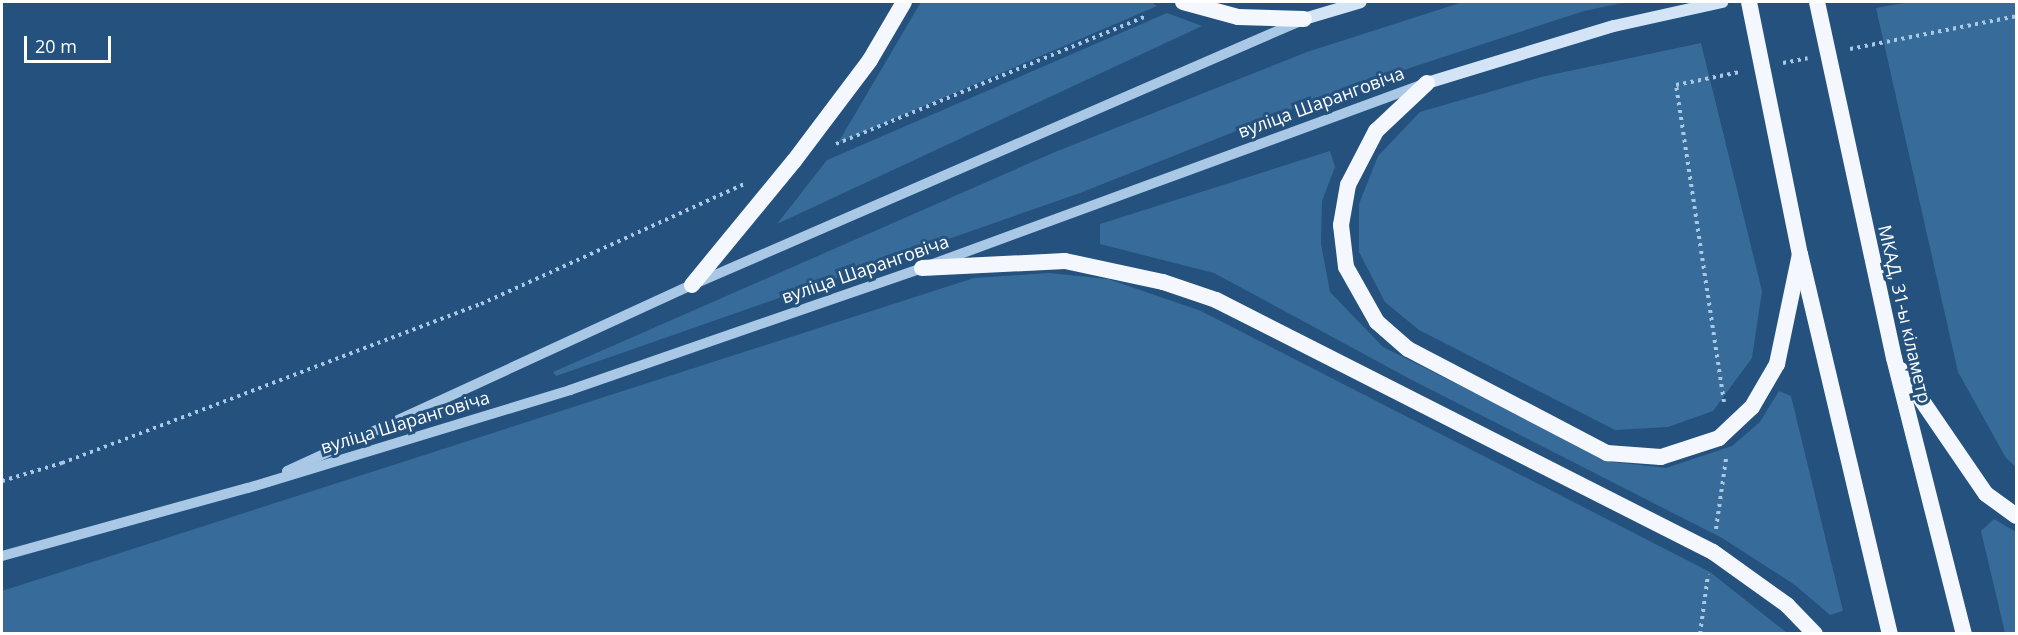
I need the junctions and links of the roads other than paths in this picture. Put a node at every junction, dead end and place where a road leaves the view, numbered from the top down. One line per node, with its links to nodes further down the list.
1 (904, 2): 11 (highway)
2 (1183, 2): 7 (highway)
3 (1361, 2): 7 (main road, вуліца Шаранговіча)
4 (1722, 2): 8 (main road, вуліца Шаранговіча)
5 (1749, 2): 9 (highway)
6 (1817, 2): 12 (highway, МКАД, 31-ы кіламетр)
7 (1304, 19): 11 (street, вуліца Шаранговіча)
8 (1427, 83): 9 (highway); 10 (street, вуліца Шаранговіча)
9 (1800, 254): 17 (highway)
10 (922, 268): 13 (street, вуліца Шаранговіча); 16 (highway)
11 (692, 285): 13 (street, вуліца Шаранговіча)
12 (1894, 358): 14 (highway); 18 (highway, МКАД, 31-ы кіламетр)
13 (248, 488): 15 (street)
14 (2016, 516)
15 (2, 556)
16 (1815, 633)
17 (1890, 633)
18 (1964, 633)

